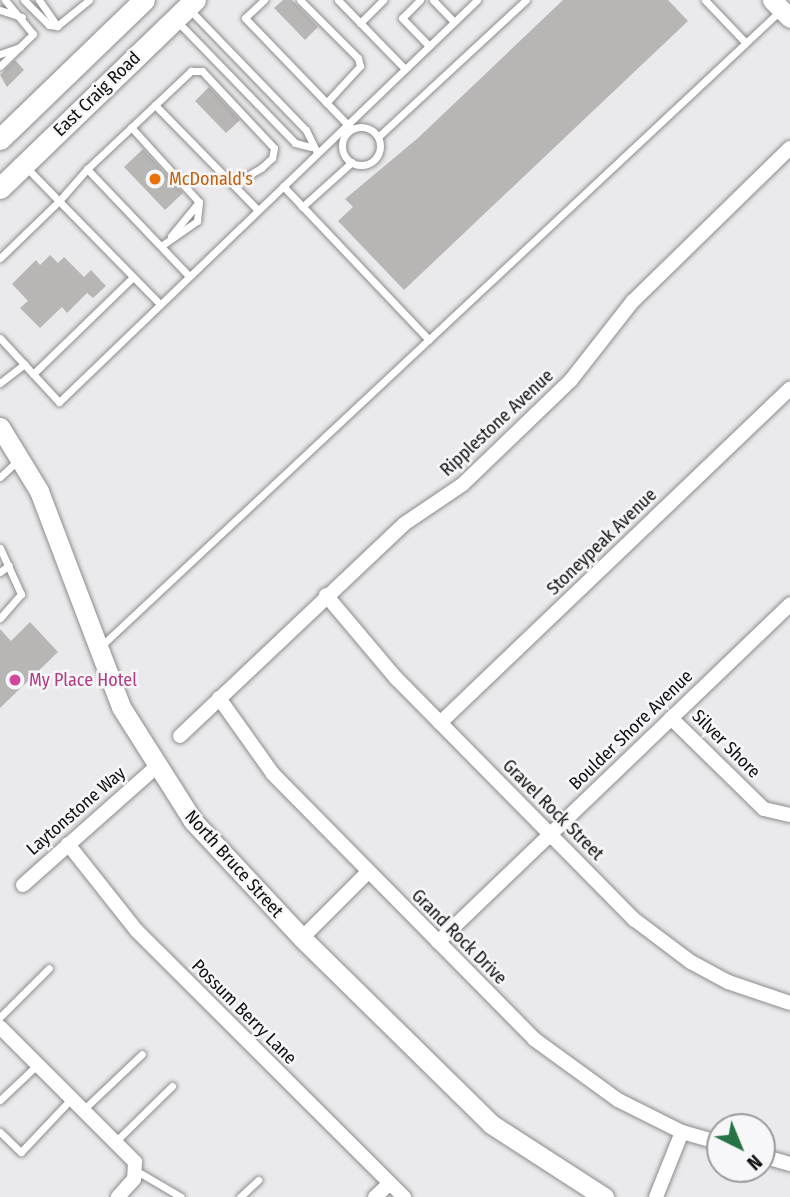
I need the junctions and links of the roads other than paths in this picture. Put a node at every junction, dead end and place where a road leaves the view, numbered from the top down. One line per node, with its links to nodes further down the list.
1 (5, 0): 19 (lane)
2 (24, 0): 22 (lane)
3 (39, 0): 22 (lane)
4 (89, 0): 22 (lane)
5 (144, 0): 34 (main road, East Craig Road)
6 (155, 0): 16 (main road)
7 (264, 0): 29 (lane)
8 (300, 0): 29 (lane)
9 (338, 0): 21 (lane)
10 (383, 0): 21 (lane)
11 (420, 0): 24 (lane)
12 (433, 0): 20 (lane)
13 (477, 0): 20 (lane)
14 (526, 0): 33 (lane)
15 (705, 0): 23 (lane)
16 (184, 7): 36 (lane); 36 (lane); 38 (main road, East Craig Road)
17 (781, 9): 23 (lane)
18 (0, 10): 19 (lane)
19 (22, 17): 25 (lane)
20 (454, 22): 24 (lane)
21 (360, 23): 28 (lane)
22 (57, 26)
23 (746, 43): 52 (lane)
24 (429, 46): 28 (lane)
25 (20, 47): 26 (lane); 27 (lane)
26 (0, 54)
27 (0, 66)
28 (405, 69): 31 (lane)
29 (326, 103): 31 (lane)
30 (155, 105): 32 (lane); 40 (lane); 40 (lane)
31 (350, 127): 33 (lane); 36 (lane); 37 (lane)
32 (131, 128): 39 (lane); 46 (lane)
33 (379, 136): 37 (lane)
34 (0, 139)
35 (789, 146): 63 (street, Ripplestone Avenue)
36 (314, 150): 41 (lane)
37 (352, 162): 44 (lane)
38 (24, 165): 42 (main road, East Craig Road); 43 (lane)
39 (87, 169): 43 (lane); 46 (lane)
40 (233, 184): 45 (lane)
41 (283, 186): 44 (lane); 45 (lane)
42 (0, 188)
43 (60, 201): 47 (lane); 49 (lane)
44 (303, 207): 52 (lane)
45 (258, 210): 48 (lane)
46 (161, 246): 48 (lane)
47 (0, 258)
48 (189, 276): 50 (lane)
49 (133, 277): 50 (lane); 54 (lane)
50 (160, 304): 54 (lane)
51 (0, 338): 53 (lane)
52 (429, 340): 66 (lane)
53 (24, 364): 54 (lane); 55 (lane)
54 (33, 374)
55 (0, 383)
56 (790, 388): 69 (street, Stoneypeak Avenue)
57 (0, 427): 58 (street, North Bruce Street)
58 (19, 458): 59 (lane); 66 (street, North Bruce Street)
59 (0, 477)
60 (0, 548): 61 (lane)
61 (9, 565): 62 (lane); 65 (lane)
62 (0, 572)
63 (326, 595): 67 (street, Ripplestone Avenue); 69 (street, Gravel Rock Street)
64 (790, 604): 68 (street, Boulder Shore Avenue)
65 (0, 618)
66 (97, 650): 71 (street, North Bruce Street)
67 (219, 698): 70 (street, Ripplestone Avenue); 75 (street, Grand Rock Drive)
68 (671, 718): 72 (street, Silver Shore); 73 (street, Boulder Shore Avenue)
69 (440, 723): 73 (street, Gravel Rock Street)
70 (180, 736)
71 (155, 768): 74 (street, Laytonstone Way); 77 (street, North Bruce Street)
72 (790, 815)
73 (550, 834): 78 (street, Boulder Shore Avenue); 80 (street, Gravel Rock Street)
74 (68, 844): 76 (street, Laytonstone Way); 95 (street, Possum Berry Lane)
75 (368, 872): 77 (street); 78 (street, Grand Rock Drive)
76 (23, 884)
77 (302, 938): 101 (street, North Bruce Street)
78 (438, 943): 90 (street, Grand Rock Drive)
79 (49, 968): 81 (lane)
80 (790, 1003)
81 (0, 1017)
82 (0, 1027): 84 (street)
83 (142, 1054): 88 (lane)
84 (37, 1065): 86 (lane); 87 (street)
85 (172, 1086): 92 (lane)
86 (0, 1100)
87 (70, 1100): 88 (street); 89 (lane)
88 (83, 1110): 92 (street)
89 (0, 1132)
90 (682, 1132): 91 (street, Grand Rock Drive); 102 (street)
91 (706, 1139)
92 (114, 1142): 93 (street)
93 (134, 1170): 96 (street); 97 (lane)
94 (258, 1180): 98 (lane)
95 (389, 1184): 99 (street); 100 (street, Possum Berry Lane)
96 (118, 1197)
97 (181, 1197)
98 (240, 1197)
99 (375, 1197)
100 (404, 1197)
101 (604, 1197)
102 (656, 1197)

